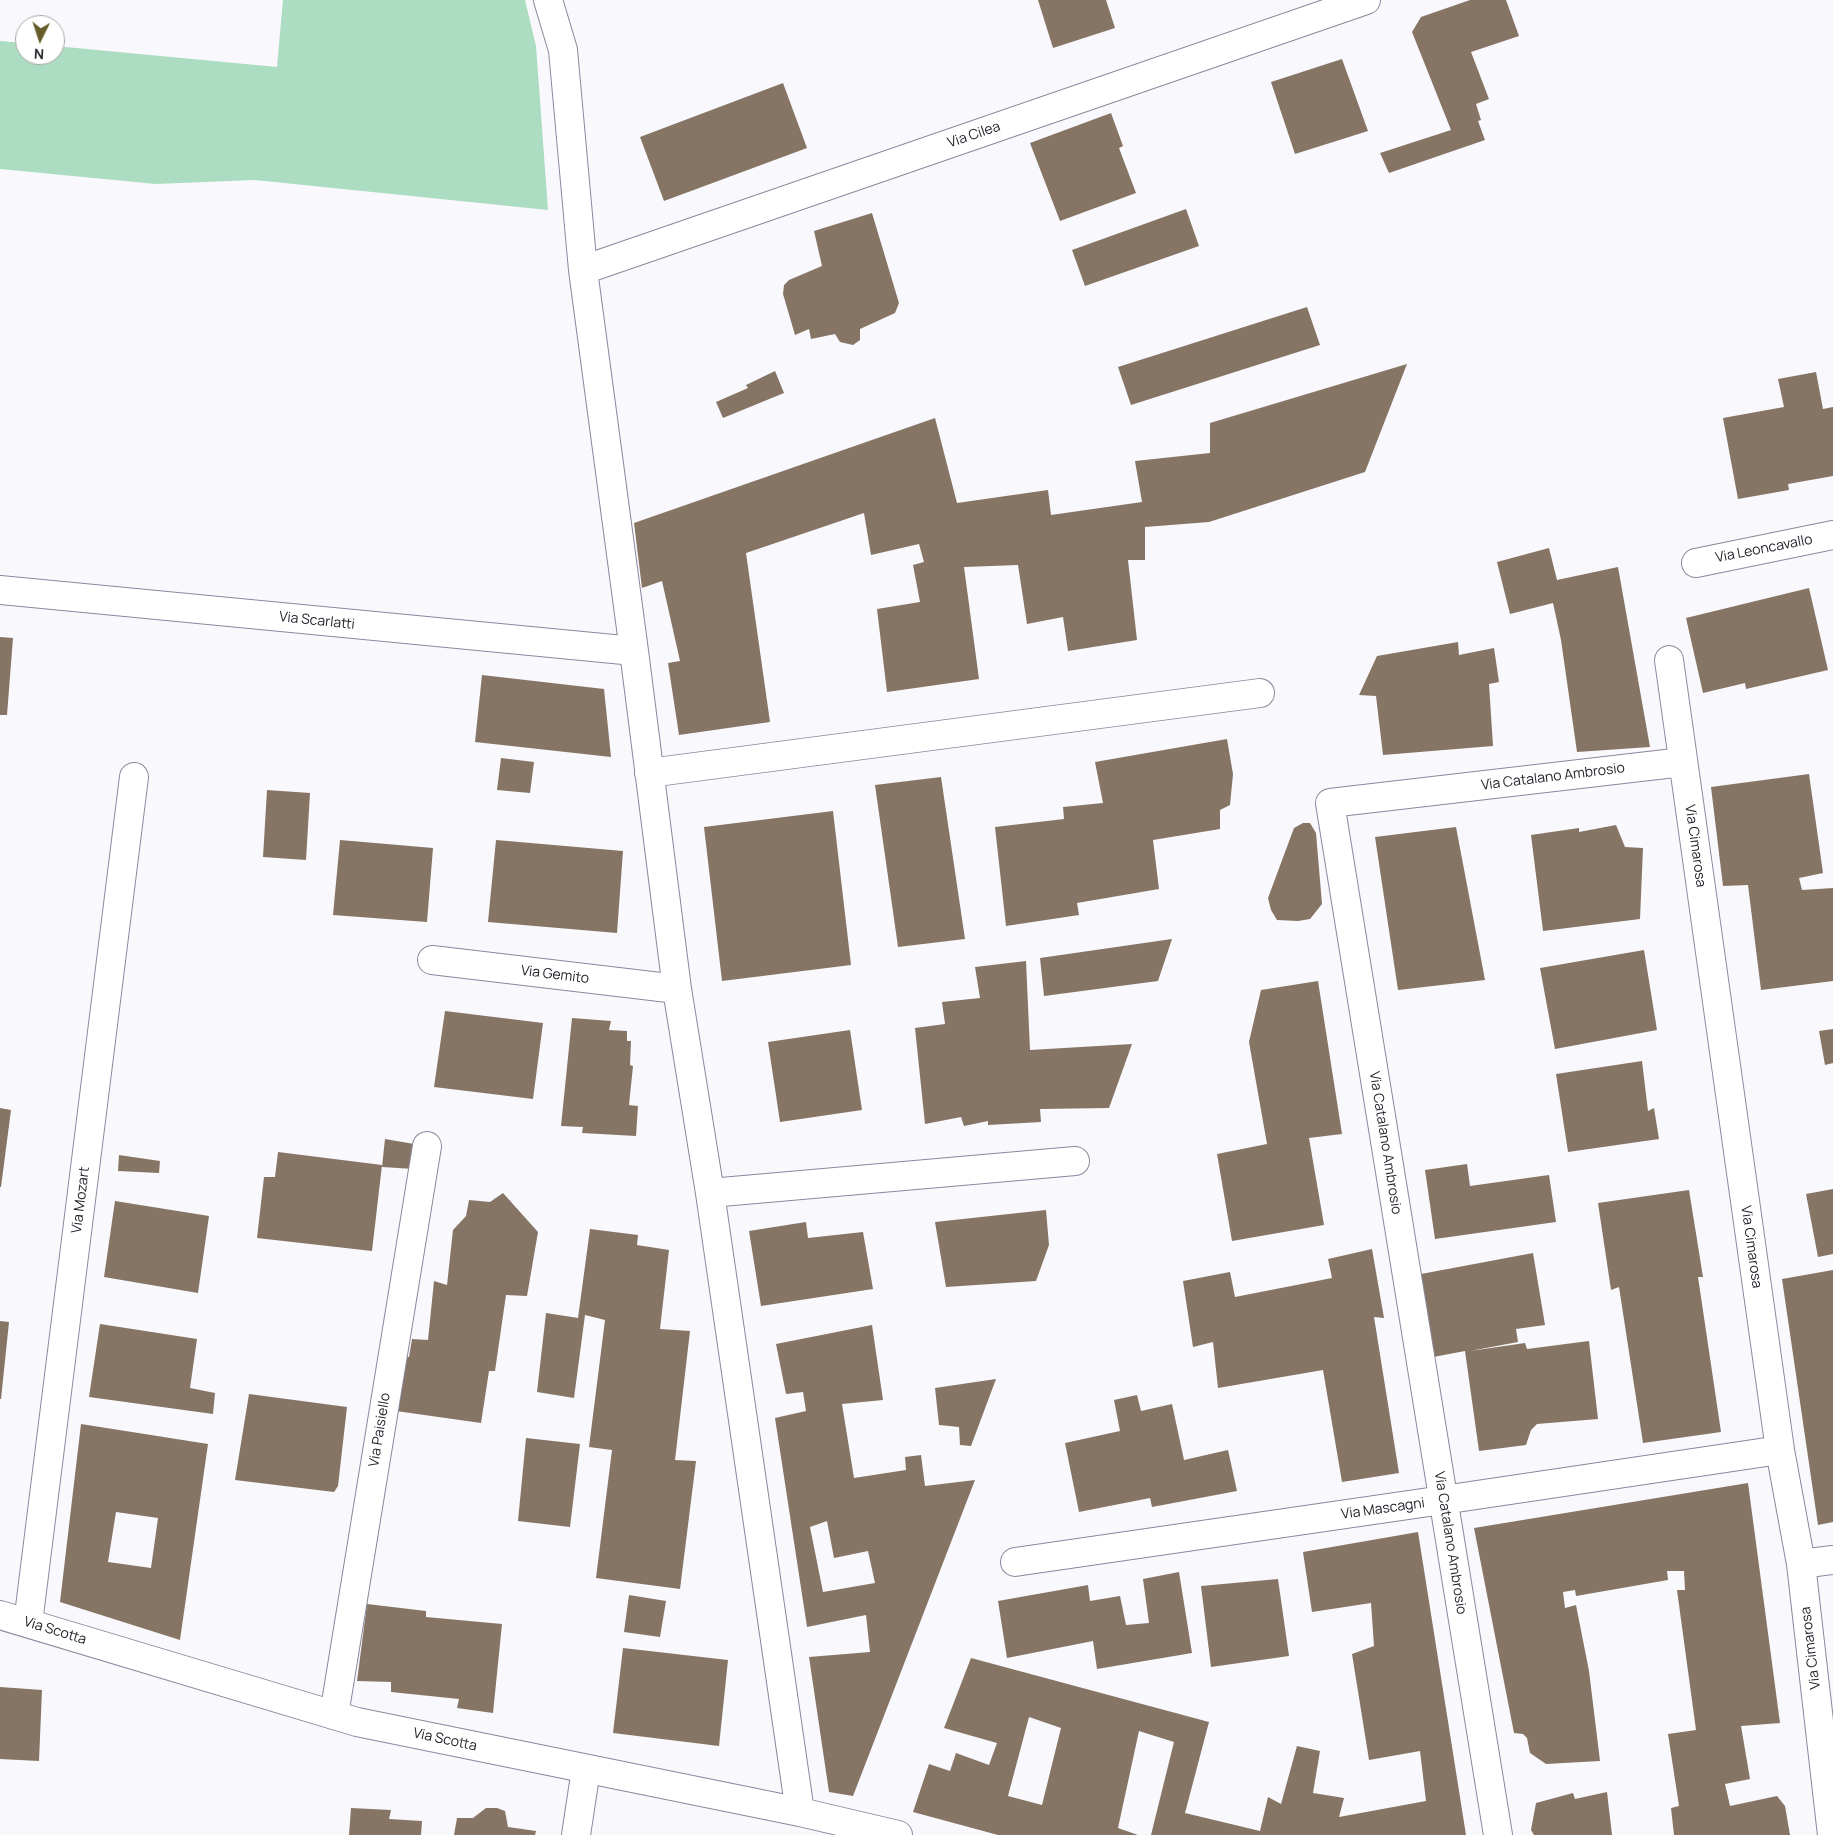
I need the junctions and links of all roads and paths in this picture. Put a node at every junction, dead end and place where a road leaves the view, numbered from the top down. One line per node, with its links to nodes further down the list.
1 (548, 0): 3 (street)
2 (1366, 0): 3 (street, Via Cilea)
3 (583, 270): 7 (street)
4 (1833, 535): 5 (street, Via Leoncavallo)
5 (1696, 562)
6 (0, 590): 7 (street, Via Scarlatti)
7 (634, 651): 11 (street)
8 (1669, 660): 10 (street, Via Cimarosa)
9 (1260, 693): 11 (street)
10 (1684, 762): 18 (street, Via Cimarosa); 19 (street, Via Catalano Ambrosio)
11 (649, 773): 14 (street)
12 (134, 777): 24 (street, Via Mozart)
13 (432, 960): 14 (street, Via Gemito)
14 (677, 989): 17 (street)
15 (427, 1146): 25 (street, Via Paisiello)
16 (1075, 1161): 17 (street)
17 (710, 1193): 28 (street)
18 (1780, 1450): 19 (street, Via Mascagni); 22 (street, Via Cimarosa)
19 (1443, 1500): 21 (street, Via Mascagni); 31 (street, Via Catalano Ambrosio)
20 (1833, 1560): 22 (street)
21 (1015, 1562)
22 (1801, 1564): 27 (street, Via Cimarosa)
23 (0, 1615): 24 (street, Via Scotta)
24 (28, 1623): 25 (street, Via Scotta)
25 (334, 1715): 26 (street, Via Scotta)
26 (586, 1768): 28 (street, Via Scotta); 29 (street)
27 (1830, 1777): 32 (street, Via Cimarosa)
28 (800, 1812): 30 (street, Via Scotta)
29 (576, 1835)
30 (898, 1835)
31 (1498, 1835)
32 (1832, 1835)

